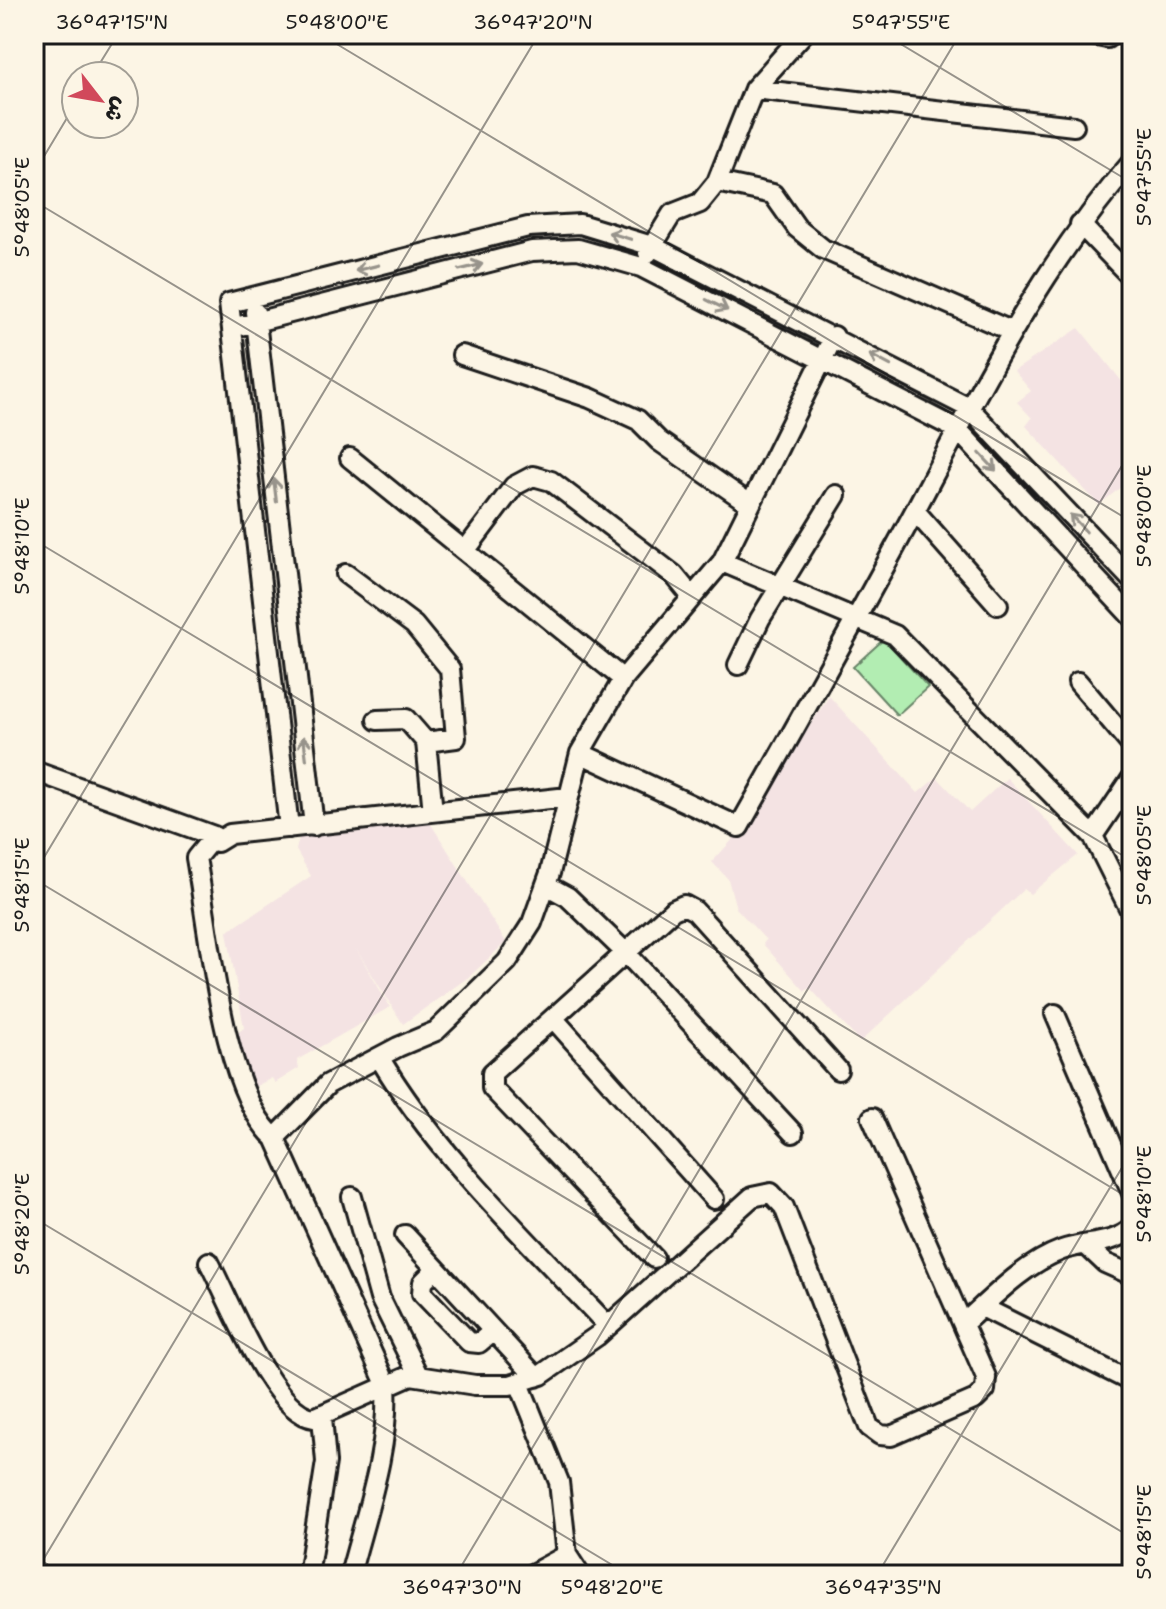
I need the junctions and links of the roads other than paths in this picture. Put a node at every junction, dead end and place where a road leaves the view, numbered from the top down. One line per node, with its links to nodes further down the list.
1 (803, 34): 4 (street)
2 (1087, 34): 3 (street)
3 (1108, 34)
4 (754, 89): 5 (street); 7 (street)
5 (1074, 126)
6 (1132, 162): 8 (street)
7 (717, 182): 9 (street); 15 (street)
8 (1080, 224): 11 (street); 15 (street)
9 (652, 246): 10 (street); 12 (street, one-way to 12); 16 (street)
10 (641, 267): 13 (street, one-way to 10); 18 (street, one-way to 18)
11 (1132, 278)
12 (253, 297): 13 (street); 14 (street)
13 (256, 322): 14 (street); 45 (street, one-way to 13)
14 (232, 328): 46 (street)
15 (1011, 331): 19 (street)
16 (834, 336): 18 (street); 19 (street, one-way to 16)
17 (462, 355): 23 (street)
18 (823, 358): 20 (street); 23 (street)
19 (969, 408): 20 (street); 28 (street, one-way to 19)
20 (958, 430): 24 (street); 32 (street, one-way to 32)
21 (350, 458): 25 (street)
22 (836, 495): 29 (street)
23 (750, 504): 26 (street)
24 (915, 511): 31 (street); 33 (street)
25 (465, 551): 30 (street); 35 (street)
26 (722, 562): 29 (street); 30 (street)
27 (346, 574): 38 (street)
28 (1132, 580)
29 (779, 587): 33 (street); 34 (street)
30 (692, 597): 35 (street)
31 (998, 605)
32 (1132, 617)
33 (856, 620): 40 (street); 48 (street)
34 (738, 665)
35 (623, 679): 40 (street)
36 (1078, 682): 39 (street)
37 (377, 720): 38 (street)
38 (426, 742): 44 (street)
39 (1132, 746)
40 (580, 753): 43 (street)
41 (34, 771): 47 (street)
42 (1132, 778): 48 (street)
43 (568, 797): 44 (street); 49 (street)
44 (433, 812): 45 (street)
45 (314, 826): 46 (street)
46 (289, 828): 47 (street)
47 (214, 836): 58 (street)
48 (1093, 836): 50 (street)
49 (546, 885): 51 (street); 54 (street)
50 (1132, 914)
51 (626, 953): 53 (street); 55 (street); 57 (street)
52 (1055, 1014): 59 (street)
53 (553, 1018): 61 (street); 65 (street)
54 (379, 1057): 58 (street); 71 (street)
55 (838, 1070)
56 (872, 1118): 70 (street)
57 (793, 1133)
58 (275, 1138): 76 (street)
59 (1132, 1193)
60 (352, 1197): 73 (street)
61 (714, 1199)
62 (1132, 1228): 64 (street)
63 (405, 1235): 67 (street)
64 (1086, 1245): 68 (street); 69 (street)
65 (654, 1258)
66 (209, 1262): 77 (street)
67 (436, 1269): 72 (street); 72 (street)
68 (1132, 1275)
69 (982, 1307): 70 (street); 75 (street)
70 (963, 1324): 71 (street)
71 (608, 1326): 74 (street)
72 (493, 1331): 74 (street)
73 (418, 1375): 74 (street); 76 (street)
74 (528, 1380): 78 (street)
75 (1132, 1382)
76 (386, 1384): 77 (street); 80 (street)
77 (322, 1417): 79 (street)
78 (567, 1555): 81 (street); 82 (street)
79 (308, 1575)
80 (350, 1575)
81 (530, 1575)
82 (580, 1575)

